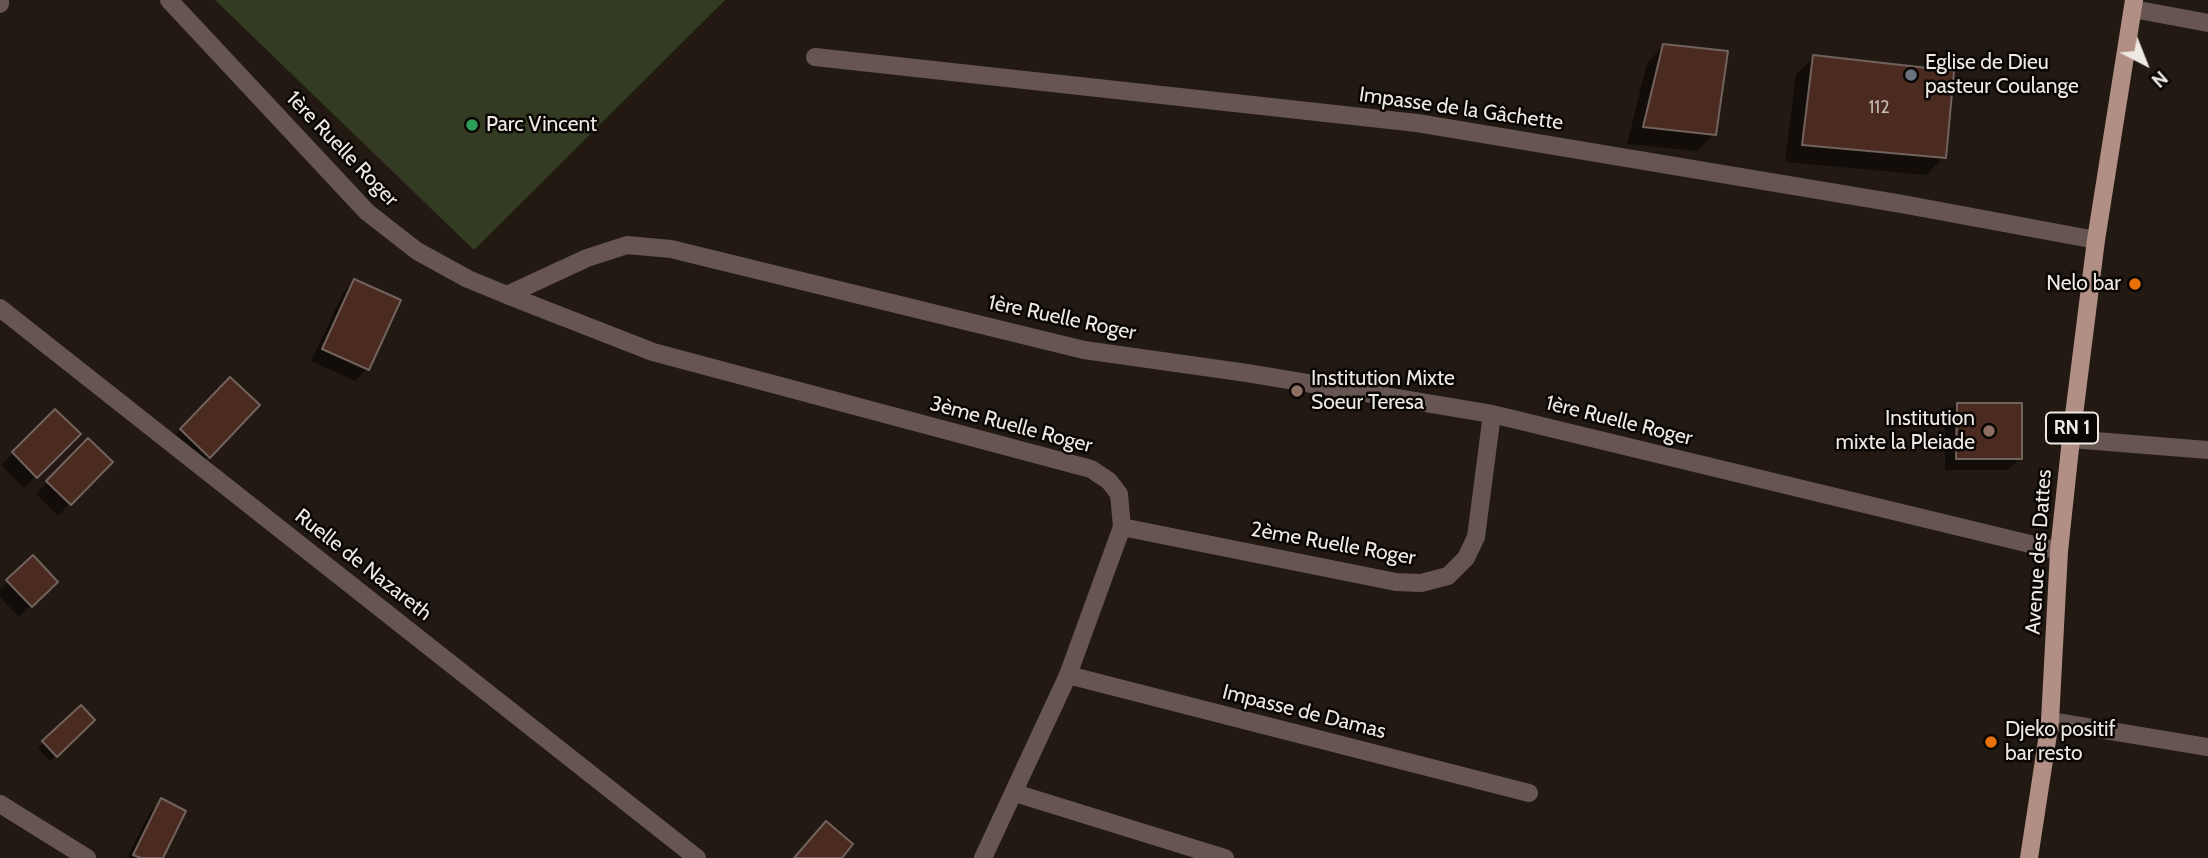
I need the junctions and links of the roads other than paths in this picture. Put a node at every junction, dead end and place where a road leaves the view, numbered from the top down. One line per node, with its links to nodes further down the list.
1 (169, 0): 6 (street, 1ère Ruelle Roger)
2 (2133, 4): 3 (street); 5 (main road, Avenue des Dattes / RN 1)
3 (2208, 23)
4 (815, 58): 5 (street, Impasse de la Gâchette)
5 (2096, 240): 9 (main road, Avenue des Dattes / RN 1)
6 (508, 295): 8 (street, 1ère Ruelle Roger); 11 (street, 3ème Ruelle Roger)
7 (0, 308): 20 (street, Ruelle de Nazareth)
8 (1492, 414): 11 (street, 2ème Ruelle Roger); 12 (street, 1ère Ruelle Roger)
9 (2071, 439): 10 (street); 12 (main road, Avenue des Dattes / RN 1)
10 (2208, 450)
11 (1122, 527): 13 (street, 3ème Ruelle Roger)
12 (2059, 551): 14 (main road, Avenue des Dattes / RN 1)
13 (1068, 675): 16 (street, 3ème Ruelle Roger); 17 (street, Impasse de Damas)
14 (2050, 721): 15 (street); 23 (main road, Avenue des Dattes / RN 1)
15 (2208, 747)
16 (1015, 793): 21 (street, 3ème Ruelle Roger); 22 (street)
17 (1529, 793)
18 (0, 804): 19 (street)
19 (87, 858)
20 (697, 858)
21 (983, 858)
22 (1225, 858)
23 (2029, 858)

